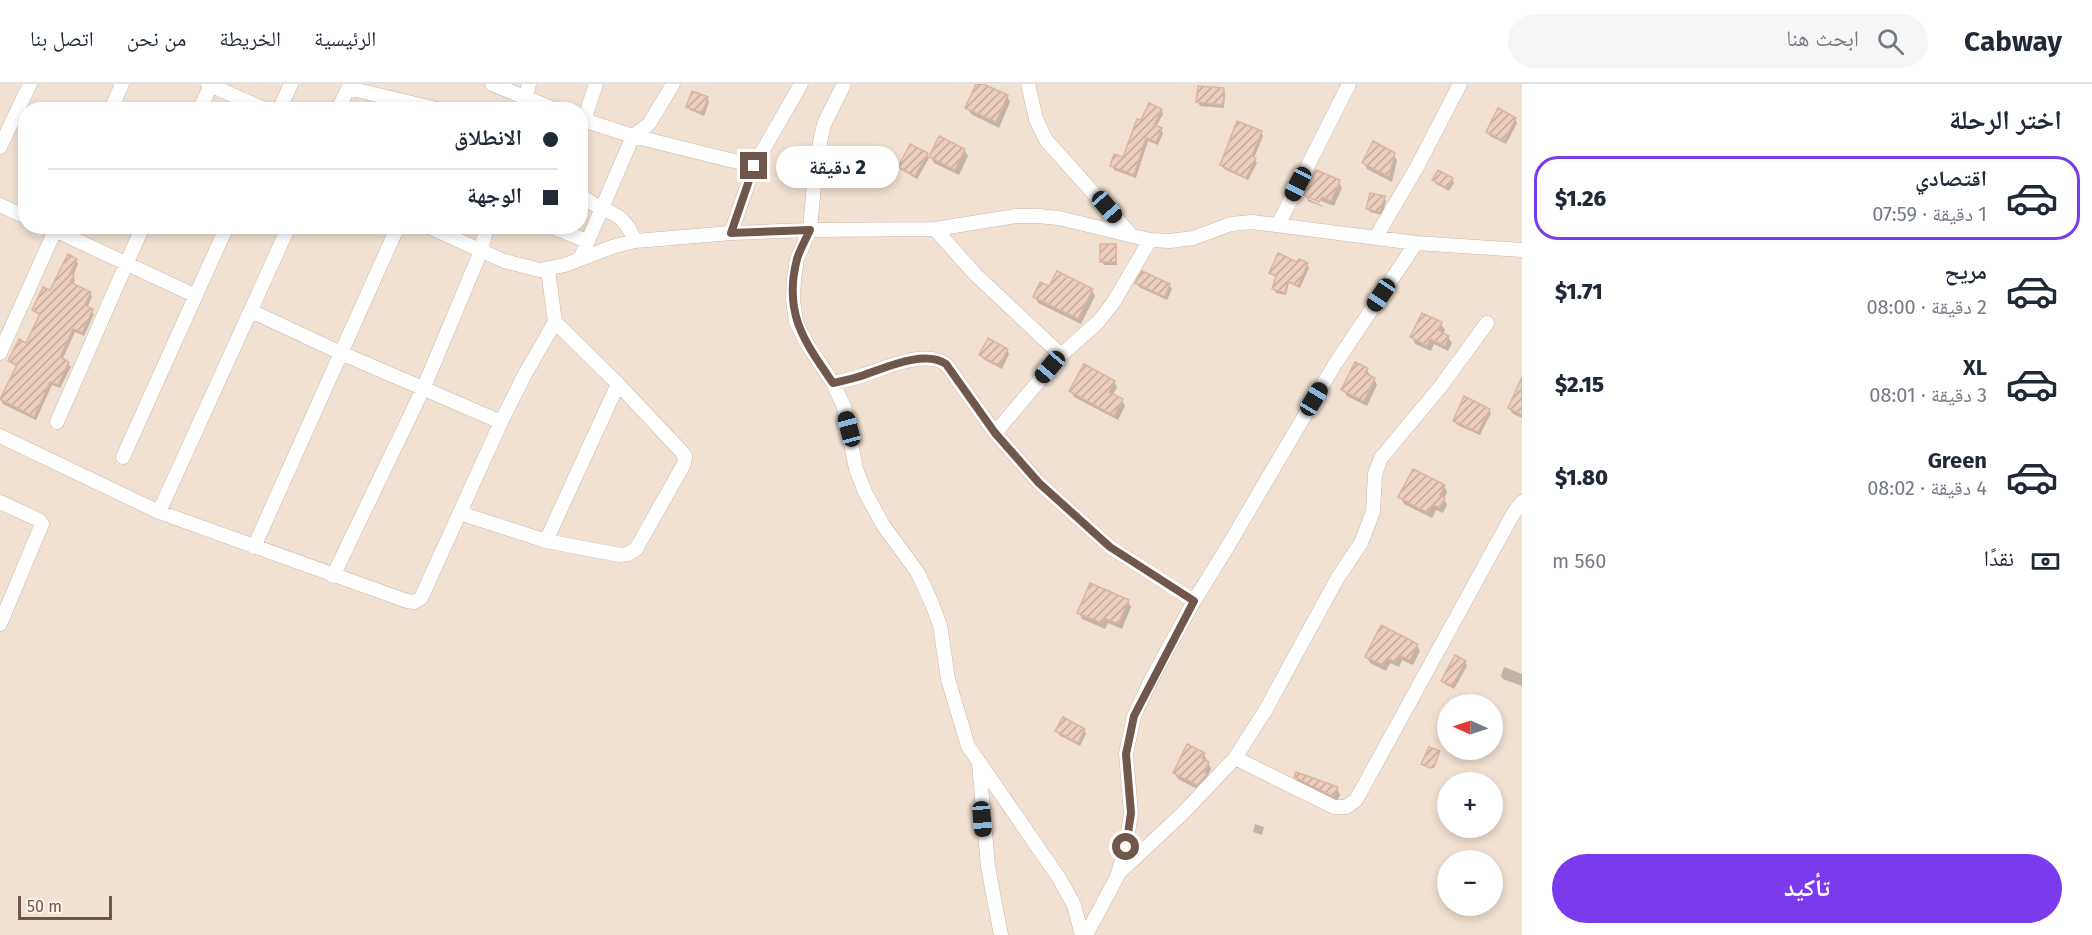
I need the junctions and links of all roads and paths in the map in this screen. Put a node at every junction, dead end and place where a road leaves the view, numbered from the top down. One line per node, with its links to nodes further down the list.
1 (30, 84): 15 (street)
2 (122, 84): 16 (street)
3 (210, 84): 17 (street); 18 (street)
4 (291, 84): 19 (street)
5 (492, 84): 22 (street)
6 (529, 84): 23 (street)
7 (596, 84): 24 (street)
8 (673, 84): 27 (street)
9 (801, 84): 29 (street)
10 (844, 84): 36 (street)
11 (1028, 84): 47 (street)
12 (1349, 84): 34 (street)
13 (1460, 84): 48 (street)
14 (349, 86): 20 (street); 21 (street)
15 (21, 102)
16 (114, 102)
17 (203, 102)
18 (249, 102)
19 (283, 102)
20 (342, 102)
21 (410, 102)
22 (520, 102)
23 (524, 102)
24 (588, 104)
25 (18, 109): 28 (street)
26 (588, 121): 27 (street)
27 (633, 136): 29 (street); 32 (street)
28 (0, 147)
29 (754, 166): 37 (street)
30 (588, 201): 32 (street)
31 (0, 205): 33 (street)
32 (602, 208): 50 (street); 51 (street)
33 (18, 213)
34 (1278, 225): 48 (street); 49 (street)
35 (935, 229): 36 (street); 47 (street); 64 (street)
36 (810, 230): 37 (street); 65 (street)
37 (731, 233): 51 (street)
38 (50, 234): 63 (street)
39 (66, 234): 56 (street)
40 (139, 234): 56 (street)
41 (223, 234): 58 (street)
42 (285, 234): 59 (street)
43 (394, 234): 62 (street)
44 (444, 234): 54 (street)
45 (485, 234): 54 (street)
46 (570, 234): 50 (street)
47 (1130, 234): 49 (street)
48 (1376, 237): 52 (street)
49 (1150, 240): 64 (street)
50 (587, 241): 55 (street)
51 (635, 242): 55 (street)
52 (1416, 243): 53 (street); 80 (street)
53 (1522, 249)
54 (481, 251): 57 (street); 67 (street)
55 (580, 259): 57 (street)
56 (126, 262): 58 (street); 68 (street)
57 (548, 270): 60 (street)
58 (196, 296): 72 (street)
59 (251, 311): 62 (street); 75 (street)
60 (555, 322): 66 (street); 69 (street)
61 (1487, 323): 82 (street)
62 (341, 353): 67 (street); 78 (street)
63 (0, 354)
64 (1061, 355): 70 (street)
65 (833, 383): 70 (street); 83 (street)
66 (618, 384): 77 (street); 77 (street)
67 (424, 387): 69 (street); 79 (street)
68 (57, 422)
69 (501, 422): 76 (street)
70 (995, 433): 80 (street)
71 (0, 436): 75 (street)
72 (123, 457)
73 (0, 502): 81 (street)
74 (1522, 502): 82 (street)
75 (159, 512): 78 (street)
76 (460, 513): 77 (street); 79 (street)
77 (546, 541)
78 (254, 547): 79 (street)
79 (333, 576)
80 (1194, 601): 84 (street)
81 (0, 624)
82 (1235, 758): 84 (street)
83 (979, 763): 85 (street); 86 (street)
84 (1118, 874): 86 (street)
85 (1001, 935)
86 (1084, 935)

